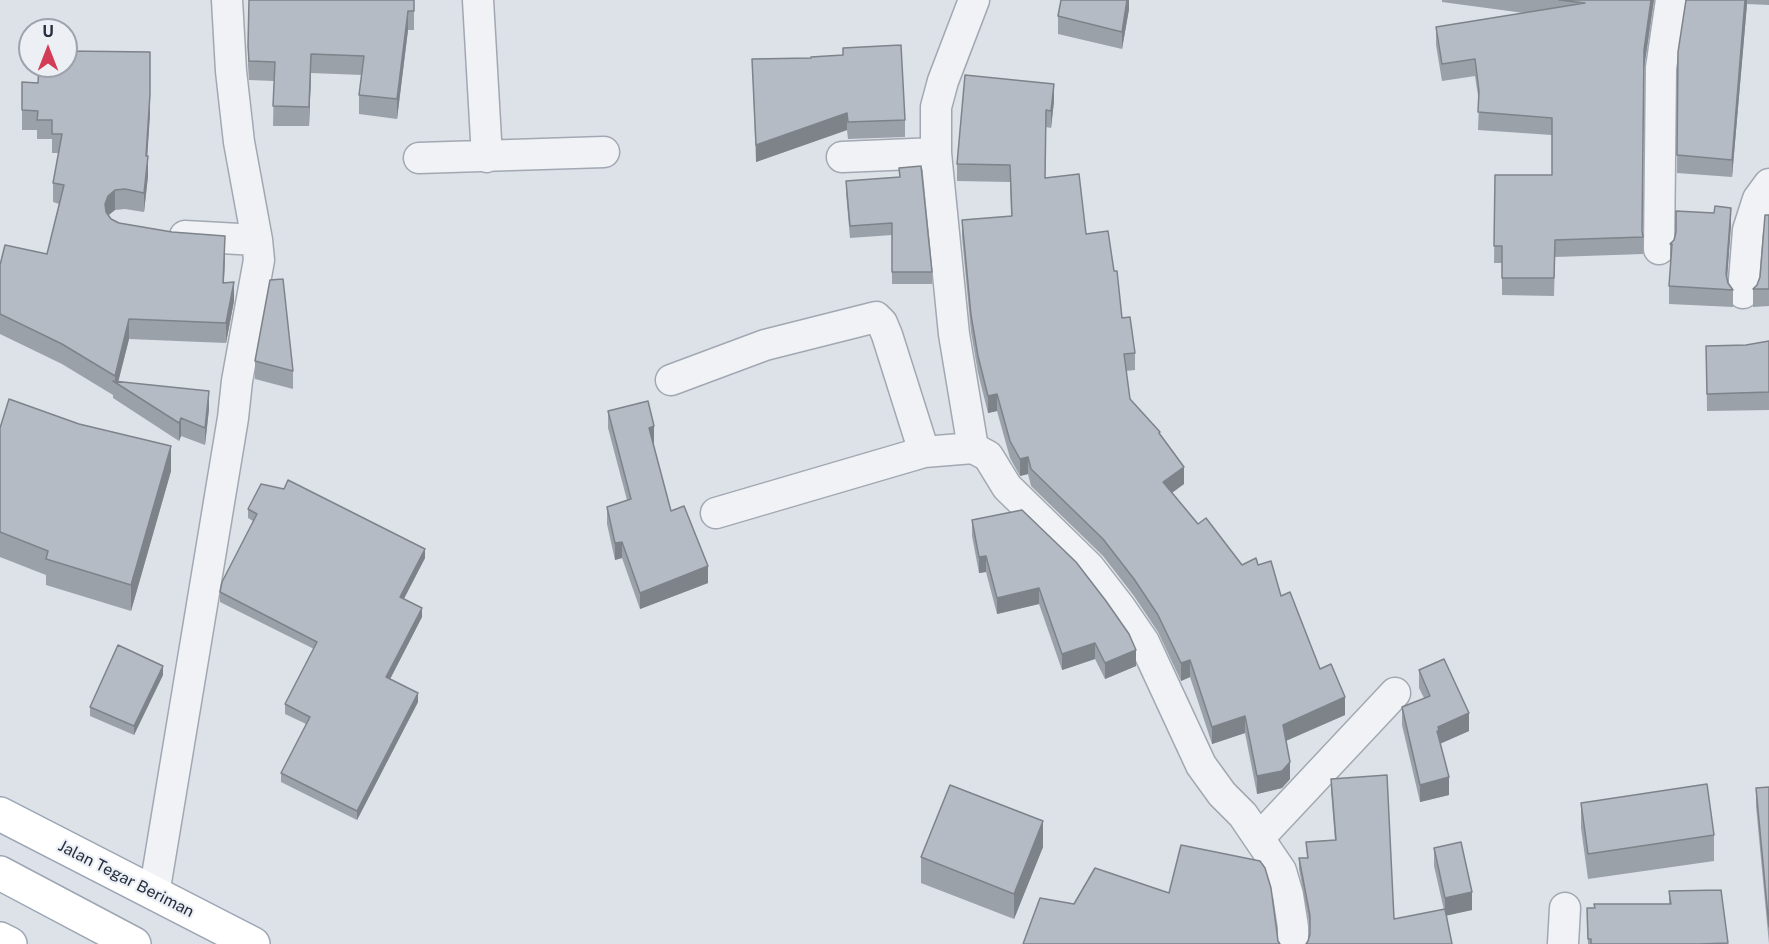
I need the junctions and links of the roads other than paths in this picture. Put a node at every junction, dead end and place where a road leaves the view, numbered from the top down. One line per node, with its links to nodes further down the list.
1 (227, 0): 12 (street)
2 (478, 0): 7 (street)
3 (975, 0): 6 (street)
4 (1671, 0): 13 (street)
5 (604, 152): 7 (street)
6 (936, 153): 8 (street); 16 (street)
7 (487, 157): 9 (street)
8 (842, 157)
9 (419, 158)
10 (1769, 184): 14 (street)
11 (154, 232): 12 (street)
12 (257, 240): 23 (street)
13 (1659, 249)
14 (1743, 293)
15 (671, 380): 17 (street)
16 (973, 448): 17 (street); 21 (street)
17 (924, 452): 18 (street)
18 (716, 513)
19 (1395, 693): 21 (street)
20 (0, 814): 23 (main road, Jalan Tegar Beriman)
21 (1259, 838): 29 (street)
22 (0, 873): 27 (main road)
23 (154, 894): 28 (main road, Jalan Tegar Beriman)
24 (1565, 908): 30 (street)
25 (0, 939): 26 (main road)
26 (10, 944)
27 (134, 944)
28 (253, 944)
29 (1293, 944)
30 (1563, 944)

